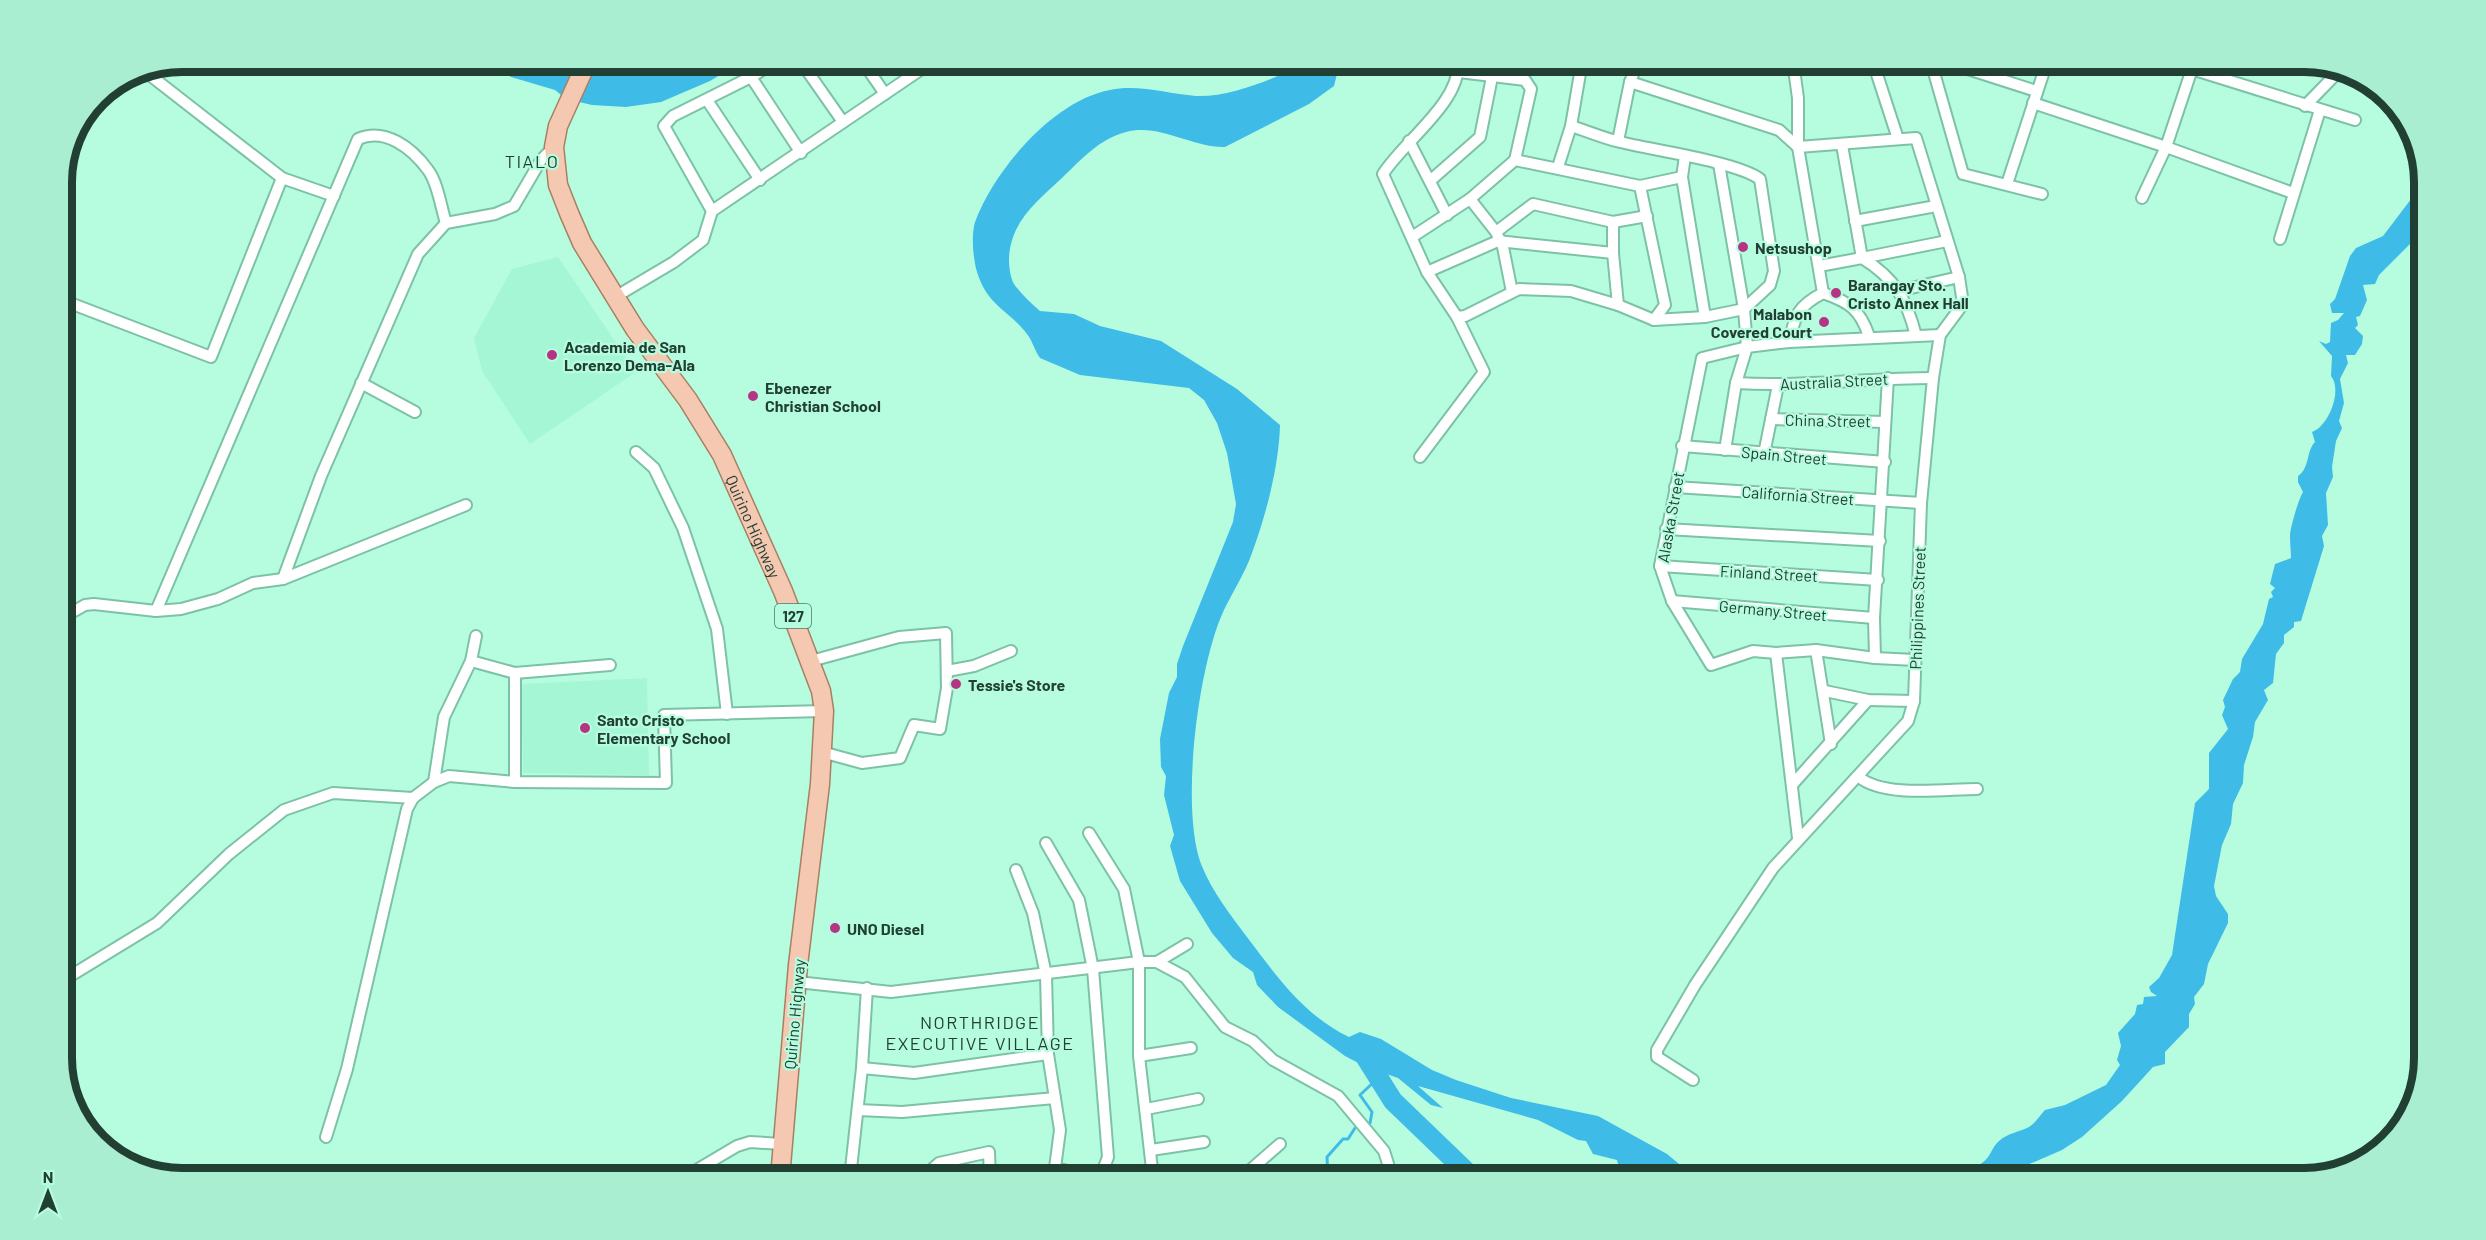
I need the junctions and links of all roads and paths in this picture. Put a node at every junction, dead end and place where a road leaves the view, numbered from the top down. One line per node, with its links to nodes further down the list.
1 (582, 72): 35 (main road, Quirino Highway / 127)
2 (759, 72): 19 (street)
3 (808, 72): 29 (street)
4 (870, 72): 23 (street)
5 (914, 72): 23 (street)
6 (1457, 72): 32 (street)
7 (1475, 72): 20 (street)
8 (1580, 72): 30 (street)
9 (1634, 72): 21 (street)
10 (1794, 72): 36 (street)
11 (1876, 72): 31 (street)
12 (1934, 72): 47 (street)
13 (1977, 72): 22 (street)
14 (2043, 72): 22 (street)
15 (2191, 72): 37 (street)
16 (2201, 72): 26 (street)
17 (152, 76): 44 (street)
18 (2334, 76): 26 (street)
19 (751, 77): 24 (street); 38 (street)
20 (1491, 77): 40 (street); 46 (street)
21 (1630, 82): 33 (street); 36 (street)
22 (2036, 91): 25 (street)
23 (885, 94): 29 (street)
24 (707, 100): 45 (street); 55 (street)
25 (2033, 103): 37 (street); 47 (street)
26 (2306, 106): 27 (street)
27 (2320, 110): 28 (street); 49 (street)
28 (2355, 120)
29 (843, 122): 38 (street)
30 (1571, 126): 33 (street); 42 (street)
31 (1898, 139): 34 (street); 54 (street)
32 (1409, 141): 46 (street); 61 (street)
33 (1618, 141): 39 (street)
34 (1842, 145): 36 (street); 58 (street)
35 (554, 147): 60 (street); 73 (main road, Quirino Highway / 127)
36 (1798, 147): 67 (street)
37 (2166, 147): 49 (street); 52 (street)
38 (801, 153): 45 (street)
39 (1684, 156): 41 (street); 43 (street)
40 (1515, 160): 42 (street); 53 (street)
41 (1719, 164): 76 (street); 76 (street)
42 (1558, 167): 48 (street)
43 (1682, 177): 48 (street); 78 (street)
44 (282, 178): 51 (street); 74 (street)
45 (760, 180): 55 (street)
46 (1431, 180): 56 (street)
47 (2007, 184): 50 (street)
48 (1640, 186): 57 (street)
49 (2293, 193): 63 (street)
50 (2042, 194)
51 (334, 196): 60 (street); 109 (street)
52 (2142, 198)
53 (1470, 199): 56 (street); 62 (street)
54 (1936, 206): 58 (street); 64 (street)
55 (712, 211): 73 (street)
56 (1447, 215): 61 (street)
57 (1647, 216): 59 (street); 79 (street)
58 (1856, 221): 66 (street)
59 (1613, 222): 62 (street); 65 (street)
60 (446, 223): 87 (street)
61 (1412, 237): 68 (street)
62 (1497, 237): 65 (street); 68 (street); 71 (street)
63 (2280, 239)
64 (1947, 241): 66 (street); 69 (street)
65 (1613, 253): 75 (street)
66 (1862, 258): 67 (street); 70 (street)
67 (1819, 266): 72 (street)
68 (1427, 272): 77 (street)
69 (1959, 277): 70 (street); 80 (street)
70 (1899, 291): 82 (street)
71 (1512, 292): 75 (street); 77 (street)
72 (1823, 292): 81 (street); 83 (street)
73 (615, 297): 119 (main road, Quirino Highway / 127)
74 (72, 304)
75 (1618, 305): 79 (street)
76 (1744, 309): 78 (street); 84 (street)
77 (1457, 317): 97 (street)
78 (1705, 317): 79 (street)
79 (1654, 320)
80 (1941, 335): 82 (street); 86 (street, Philippines Street)
81 (1869, 336): 82 (street); 83 (street)
82 (1916, 336)
83 (1789, 342): 84 (street)
84 (1748, 347): 88 (street); 93 (street, Alaska Street)
85 (1888, 378): 86 (street, Australia Street); 89 (street, Australia Street); 92 (street)
86 (1933, 378): 101 (street, Philippines Street)
87 (361, 383): 90 (street); 106 (street)
88 (1736, 383): 89 (street, Australia Street); 94 (street)
89 (1778, 385): 91 (street)
90 (415, 412)
91 (1771, 418): 92 (street, China Street); 96 (street)
92 (1885, 422): 98 (street)
93 (1683, 446): 94 (street, Spain Street); 99 (street, Alaska Street)
94 (1725, 450): 96 (street, Spain Street)
95 (636, 452): 127 (street)
96 (1764, 454): 98 (street, Spain Street)
97 (1420, 456)
98 (1885, 462): 100 (street)
99 (1675, 487): 100 (street, California Street); 103 (street, Alaska Street)
100 (1882, 501): 101 (street, California Street); 104 (street)
101 (1920, 503): 117 (street, Philippines Street)
102 (466, 505): 106 (street)
103 (1666, 529): 104 (street); 105 (street, Alaska Street)
104 (1880, 541): 107 (street)
105 (1660, 566): 107 (street, Finland Street); 108 (street, Alaska Street)
106 (284, 579): 109 (street)
107 (1878, 580): 111 (street)
108 (1672, 601): 111 (street, Germany Street); 115 (street, Alaska Street)
109 (156, 611): 110 (street)
110 (72, 612)
111 (1874, 618): 116 (street)
112 (476, 636): 118 (street)
113 (1816, 650): 115 (street); 116 (street); 123 (street)
114 (1011, 651): 121 (street)
115 (1776, 653): 133 (street)
116 (1875, 658): 117 (street)
117 (1915, 660): 125 (street, Philippines Street)
118 (471, 661): 122 (street); 131 (street)
119 (811, 661): 121 (street); 126 (main road, Quirino Highway / 127)
120 (610, 665): 122 (street)
121 (947, 671): 129 (street)
122 (515, 673): 132 (street)
123 (1825, 692): 124 (street); 128 (street)
124 (1868, 700): 125 (street); 128 (street)
125 (1914, 701): 130 (street, Philippines Street)
126 (824, 711): 127 (street); 129 (main road, Quirino Highway / 127)
127 (727, 714): 132 (street)
128 (1831, 744): 133 (street)
129 (822, 752): 146 (main road, Quirino Highway / 127)
130 (1858, 777): 134 (street); 137 (street, Philippines Street)
131 (434, 782): 132 (street); 135 (street)
132 (514, 782)
133 (1792, 784): 137 (street)
134 (1977, 789)
135 (413, 798): 144 (street); 157 (street)
136 (1089, 833): 141 (street)
137 (1798, 838): 152 (street, Philippines Street)
138 (1046, 843): 143 (street)
139 (1016, 870): 145 (street)
140 (1187, 944): 142 (street)
141 (1139, 962): 142 (street); 143 (street); 150 (street)
142 (1157, 962): 171 (street)
143 (1093, 969): 145 (street); 168 (street)
144 (72, 975)
145 (1046, 975): 147 (street); 149 (street)
146 (797, 982): 147 (street); 159 (main road, Quirino Highway / 127)
147 (867, 988): 151 (street)
148 (1191, 1048): 150 (street)
149 (1048, 1054): 151 (street); 153 (street)
150 (1139, 1056): 156 (street)
151 (862, 1068): 155 (street)
152 (1693, 1080)
153 (1055, 1098): 155 (street); 167 (street)
154 (1198, 1099): 156 (street)
155 (858, 1110): 164 (street)
156 (1146, 1110): 161 (street)
157 (326, 1137)
158 (1204, 1142): 161 (street)
159 (782, 1144): 162 (street); 163 (main road, Quirino Highway / 127)
160 (1280, 1144): 170 (street)
161 (1150, 1150): 169 (street)
162 (701, 1168)
163 (781, 1168)
164 (851, 1168)
165 (933, 1168): 166 (street)
166 (990, 1168)
167 (1055, 1168)
168 (1104, 1168)
169 (1152, 1168)
170 (1253, 1168)
171 (1389, 1168)

